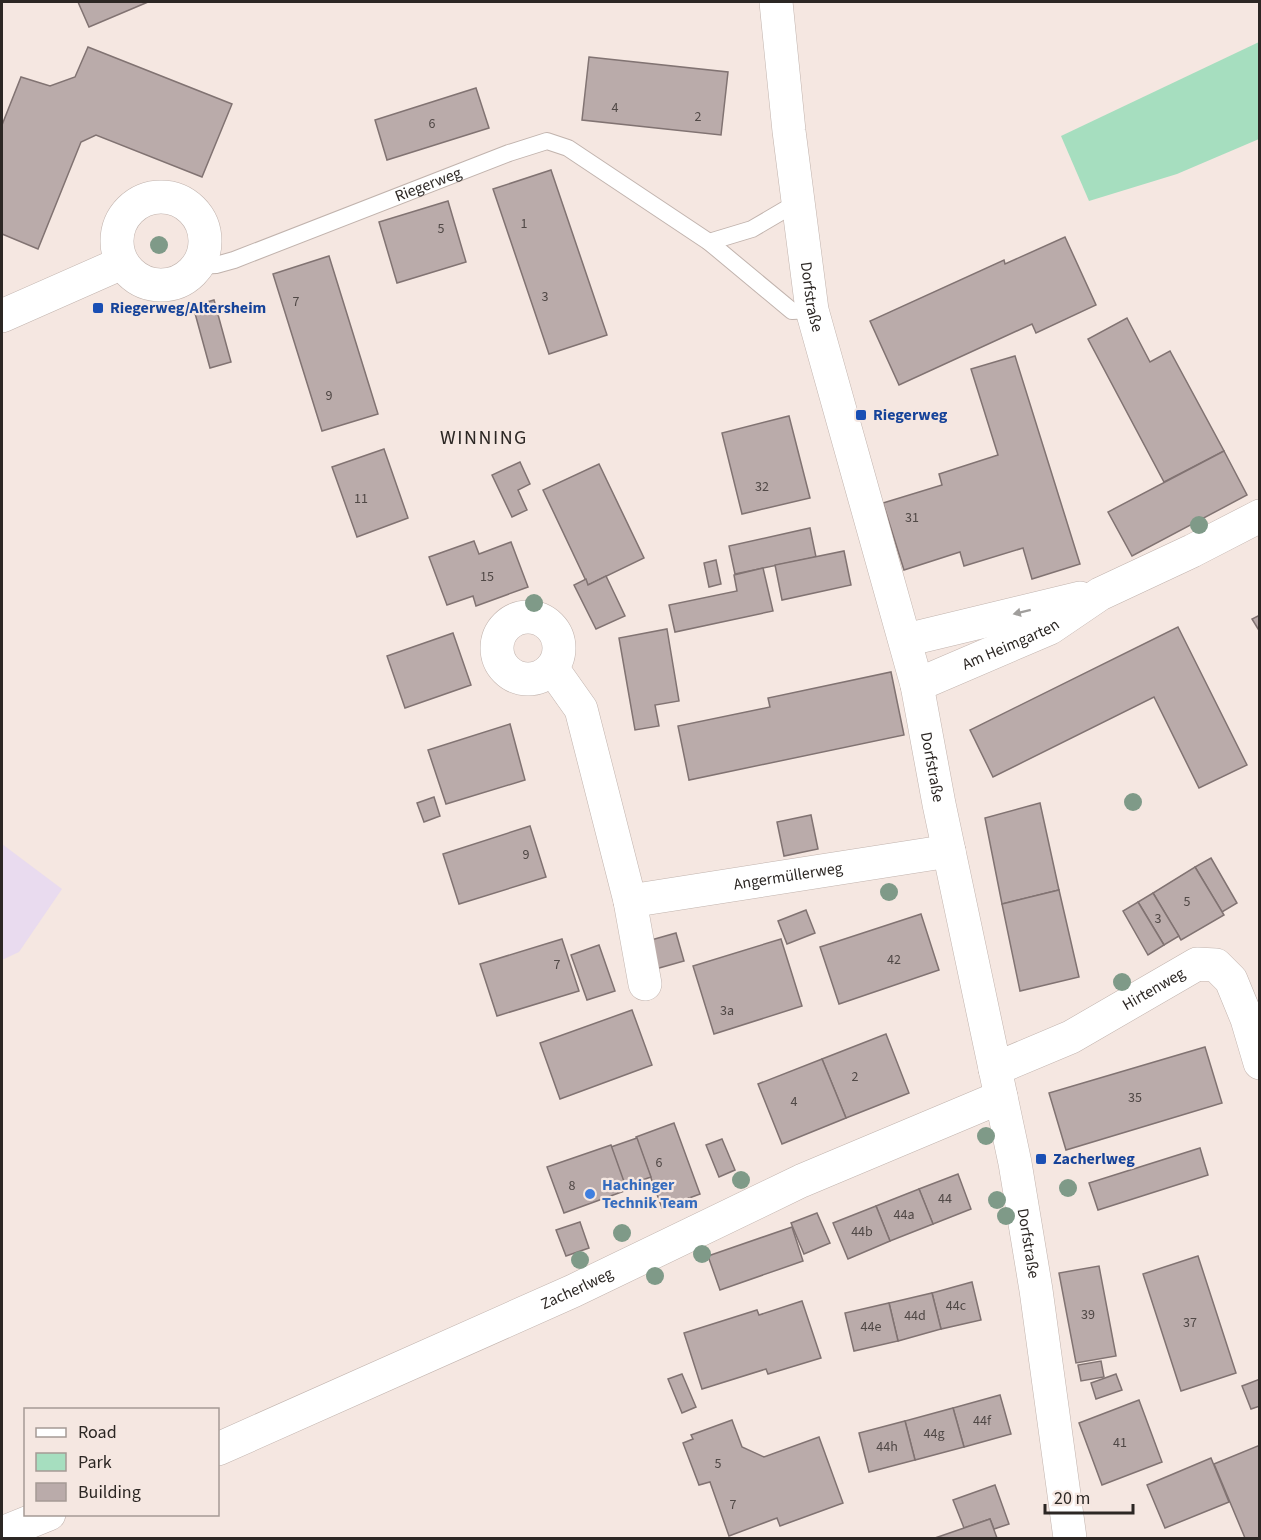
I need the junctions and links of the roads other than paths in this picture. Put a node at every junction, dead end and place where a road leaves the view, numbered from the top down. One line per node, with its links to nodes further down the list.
1 (776, 2): 2 (street, Dorfstraße)
2 (798, 202): 3 (lane); 6 (street, Dorfstraße)
3 (709, 242): 5 (lane, Riegerweg); 6 (lane, Riegerweg)
4 (122, 263): 5 (street, Riegerweg); 5 (street); 7 (street)
5 (199, 266)
6 (812, 310): 10 (street, Dorfstraße)
7 (2, 316)
8 (1260, 516): 9 (street, Am Heimgarten)
9 (1100, 594): 10 (street, Am Heimgarten, one-way to 10); 12 (street, Am Heimgarten)
10 (906, 640): 12 (street, Dorfstraße)
11 (552, 668): 14 (street)
12 (918, 685): 13 (street, Dorfstraße)
13 (949, 851): 14 (street, Angermüllerweg); 17 (street, Dorfstraße)
14 (630, 901): 15 (street)
15 (645, 984)
16 (1260, 1063): 17 (street, Hirtenweg)
17 (998, 1083): 18 (street, Zacherlweg); 21 (street, Dorfstraße)
18 (219, 1449)
19 (46, 1516): 20 (street)
20 (2, 1533)
21 (1070, 1539)

